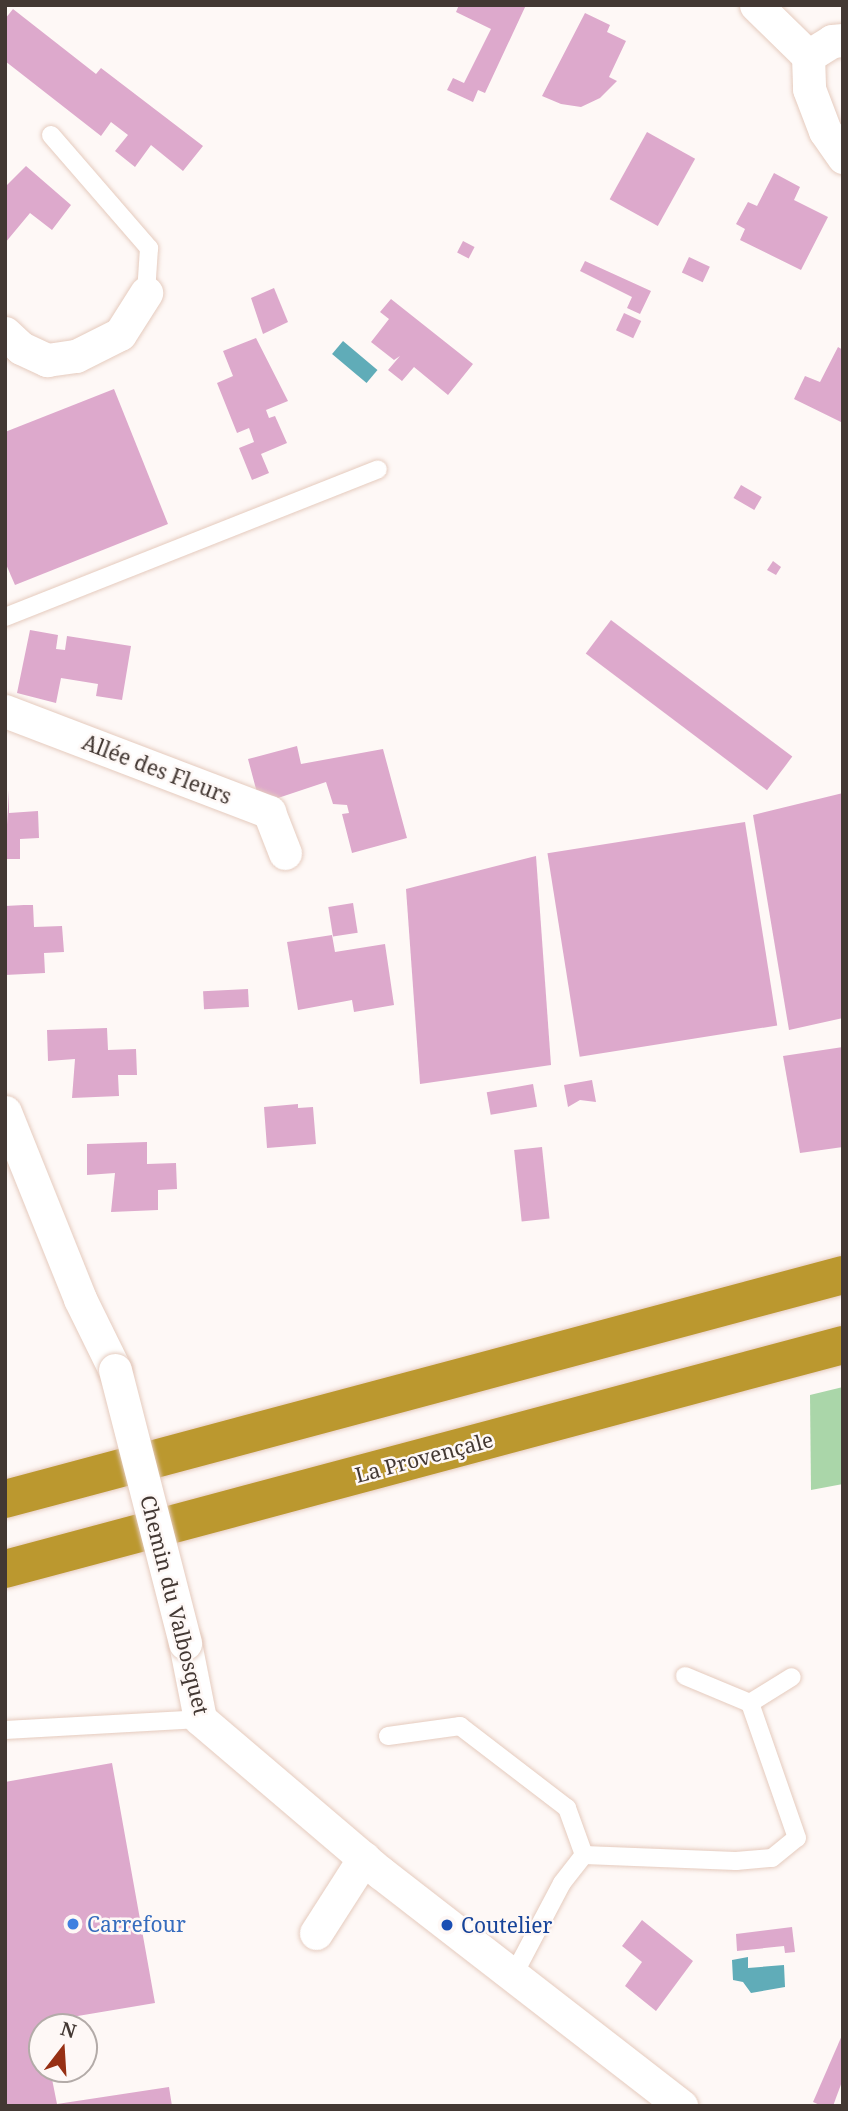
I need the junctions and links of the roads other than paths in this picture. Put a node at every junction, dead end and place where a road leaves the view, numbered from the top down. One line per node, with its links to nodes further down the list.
1 (756, 5): 3 (street)
2 (843, 40): 3 (street)
3 (808, 56): 5 (street)
4 (51, 135): 6 (lane)
5 (843, 157)
6 (146, 293): 7 (street)
7 (5, 333)
8 (378, 469): 9 (lane)
9 (5, 617)
10 (5, 711): 11 (street, Allée des Fleurs)
11 (285, 853)
12 (5, 1112): 20 (street, Chemin du Valbosquet, bridge)
13 (843, 1275): 15 (highway)
14 (843, 1345): 16 (highway, La Provençale)
15 (5, 1499)
16 (5, 1569)
17 (685, 1676): 19 (lane)
18 (792, 1677): 19 (lane)
19 (750, 1703): 23 (lane)
20 (200, 1719): 21 (lane); 24 (street, Chemin du Valbosquet)
21 (5, 1730)
22 (388, 1736): 23 (lane)
23 (584, 1855): 26 (lane)
24 (364, 1858): 25 (street); 26 (street, Chemin du Valbosquet)
25 (316, 1933)
26 (513, 1976): 27 (street, Chemin du Valbosquet)
27 (679, 2105)

